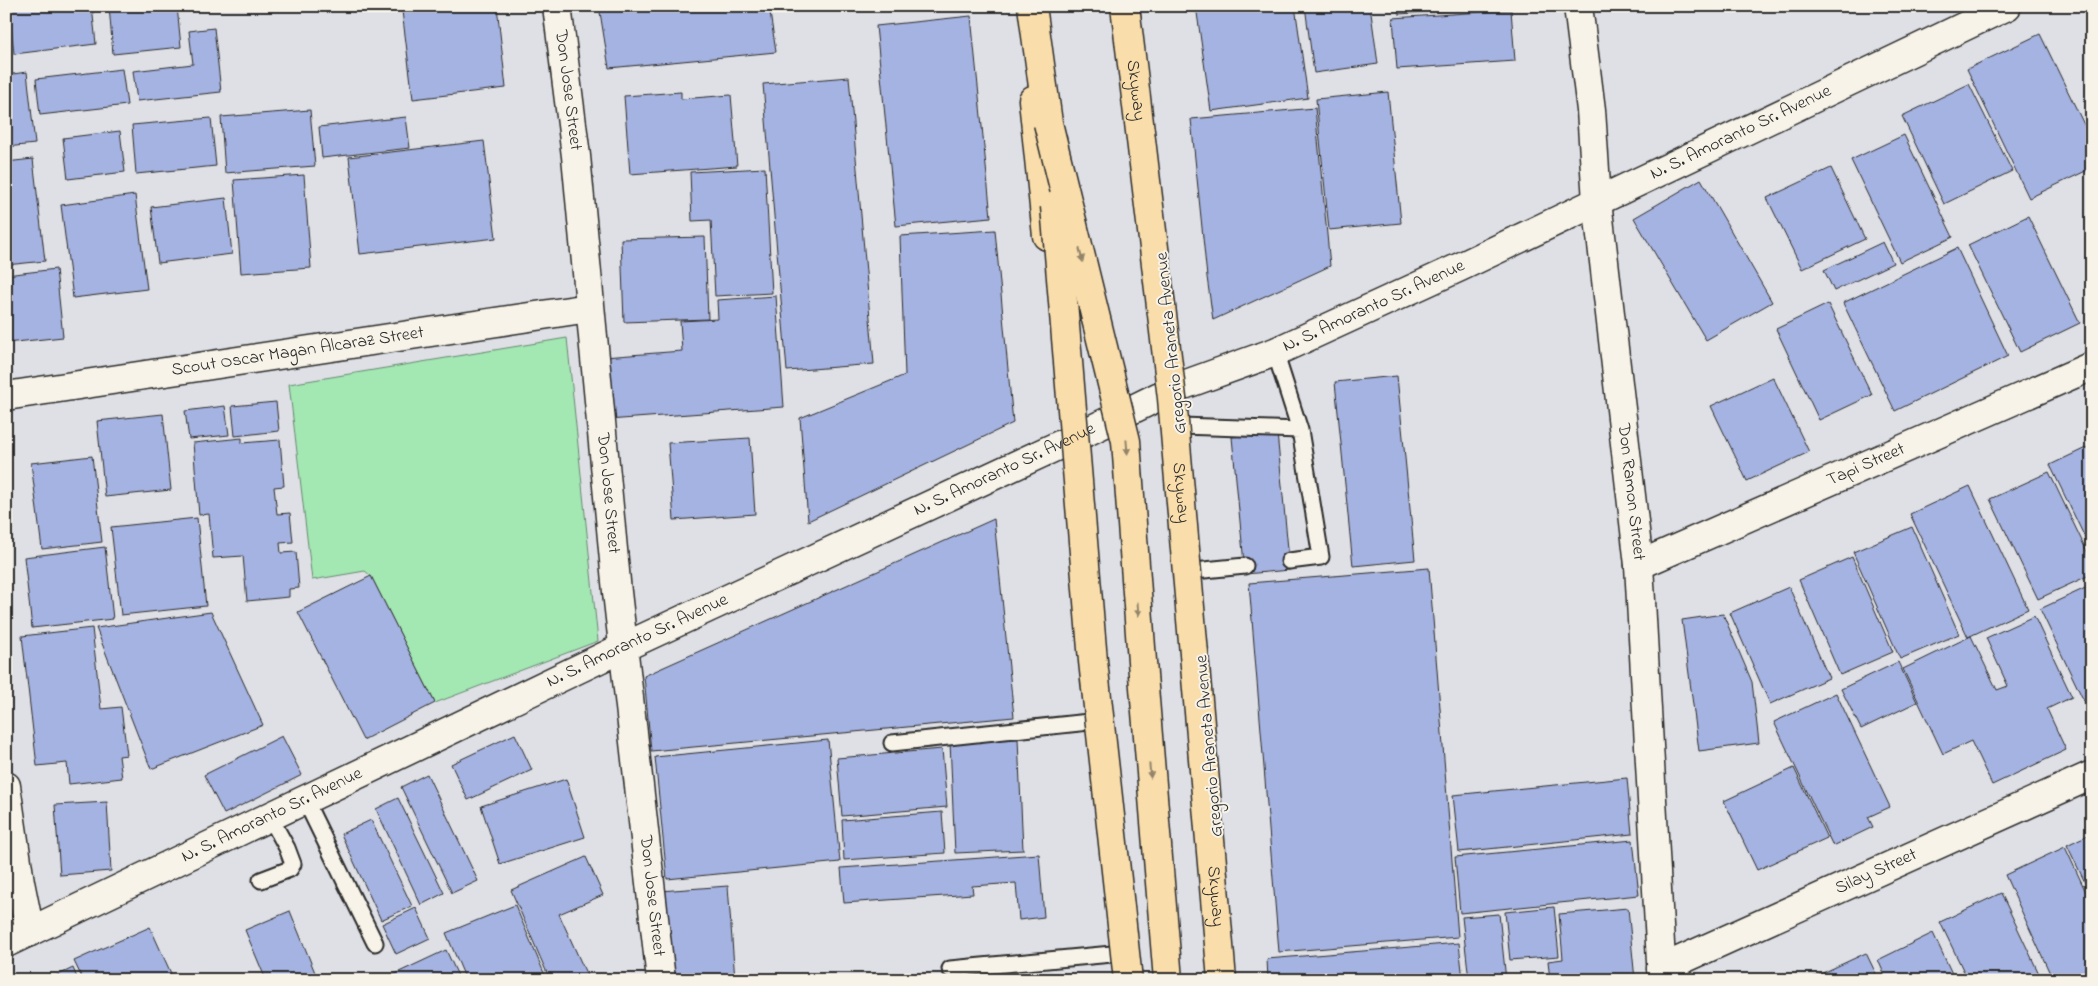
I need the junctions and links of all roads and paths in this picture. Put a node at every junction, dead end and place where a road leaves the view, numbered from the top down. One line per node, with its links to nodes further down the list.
1 (557, 6): 10 (street, Don Jose Street)
2 (1024, 6): 17 (main road)
3 (1032, 6): 8 (main road)
4 (1125, 6): 38 (main road, Skyway, bridge)
5 (1132, 6): 13 (main road, Gregorio Araneta Avenue)
6 (1578, 6): 9 (street, Don Ramon Street)
7 (2007, 6): 9 (street, N. S. Amoranto Sr. Avenue)
8 (1048, 123): 36 (main road, bridge); 37 (main road, one-way to 37, bridge)
9 (1597, 201): 11 (street, N. S. Amoranto Sr. Avenue); 19 (street, Don Ramon Street)
10 (589, 308): 14 (street, Scout Oscar Magan Alcaraz Street); 22 (street, Don Jose Street)
11 (1275, 352): 13 (street, N. S. Amoranto Sr. Avenue); 16 (lane)
12 (2092, 366): 19 (street, Tapi Street)
13 (1178, 387): 15 (main road, Gregorio Araneta Avenue); 17 (street, N. S. Amoranto Sr. Avenue)
14 (6, 396)
15 (1181, 426): 16 (lane); 21 (main road, Gregorio Araneta Avenue)
16 (1300, 430): 18 (lane)
17 (1068, 441): 22 (street, N. S. Amoranto Sr. Avenue); 23 (main road)
18 (1290, 561)
19 (1638, 565): 34 (street, Don Ramon Street)
20 (1245, 566): 21 (lane)
21 (1194, 571): 39 (main road, Gregorio Araneta Avenue)
22 (624, 647): 27 (street, N. S. Amoranto Sr. Avenue); 35 (street, Don Jose Street)
23 (1089, 722): 24 (lane); 32 (main road)
24 (892, 743)
25 (2092, 775): 34 (street, Silay Street)
26 (6, 786): 30 (street)
27 (305, 800): 28 (street, N. S. Amoranto Sr. Avenue); 31 (lane)
28 (270, 817): 29 (lane); 30 (street, N. S. Amoranto Sr. Avenue)
29 (262, 880)
30 (18, 938)
31 (375, 942)
32 (1114, 967): 33 (lane)
33 (950, 969)
34 (1662, 974)
35 (661, 980)
36 (1128, 980)
37 (1168, 980)
38 (1222, 980)
39 (1231, 980)

